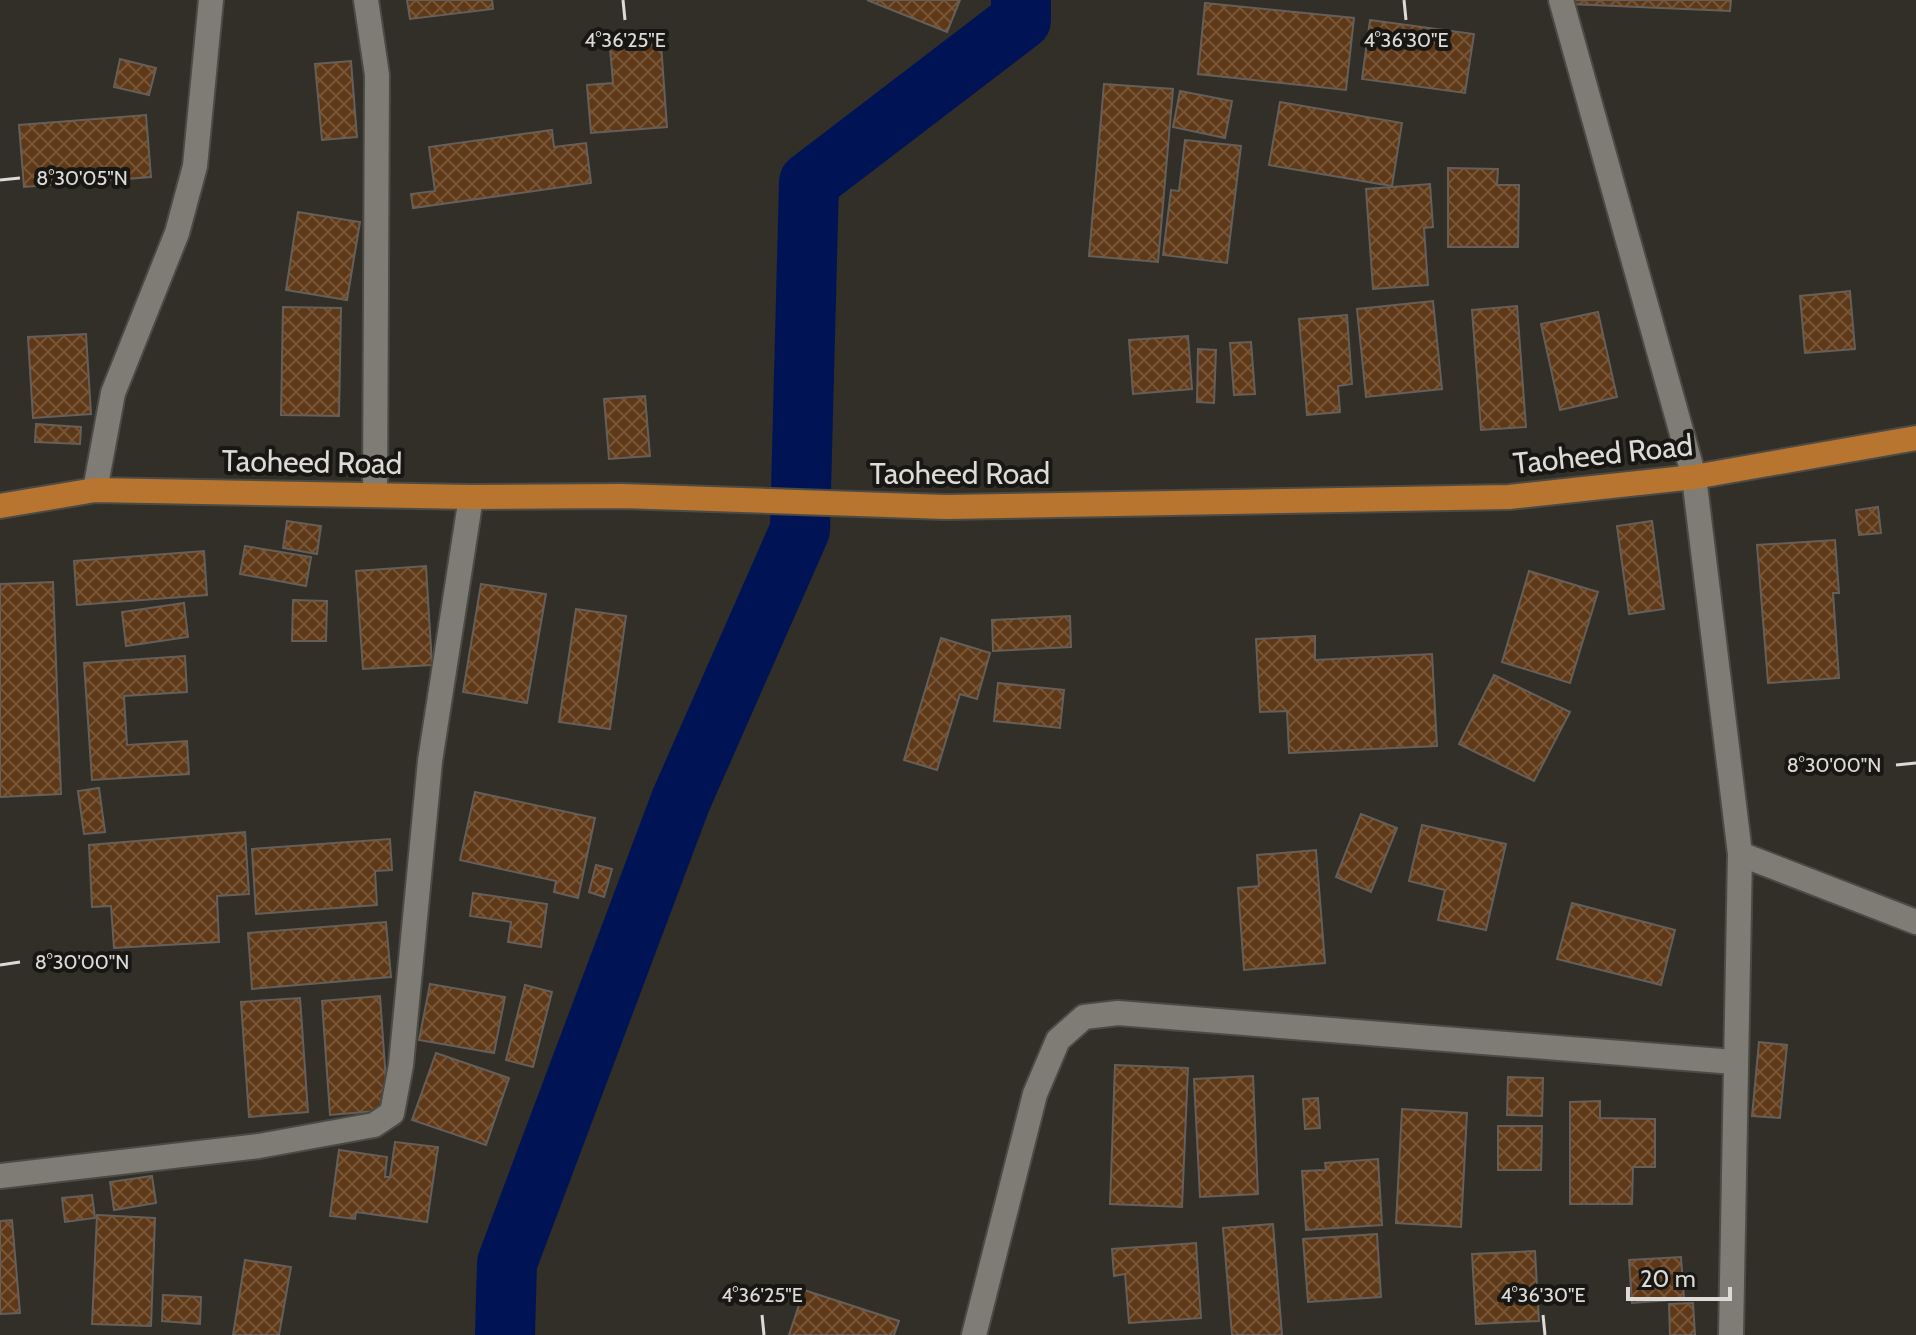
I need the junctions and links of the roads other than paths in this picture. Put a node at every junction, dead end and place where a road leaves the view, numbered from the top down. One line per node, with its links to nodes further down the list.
1 (211, 0): 6 (street)
2 (366, 0): 7 (street)
3 (1561, 0): 5 (street)
4 (1916, 438): 5 (main road, Taoheed Road)
5 (1694, 477): 8 (main road, Taoheed Road); 10 (street)
6 (95, 490): 7 (main road, Taoheed Road); 9 (main road, Taoheed Road)
7 (375, 495): 8 (main road, Taoheed Road)
8 (471, 497): 13 (street)
9 (0, 506)
10 (1740, 854): 11 (street); 12 (street)
11 (1916, 922)
12 (1734, 1062): 14 (street); 15 (street)
13 (0, 1176)
14 (974, 1335)
15 (1731, 1335)

